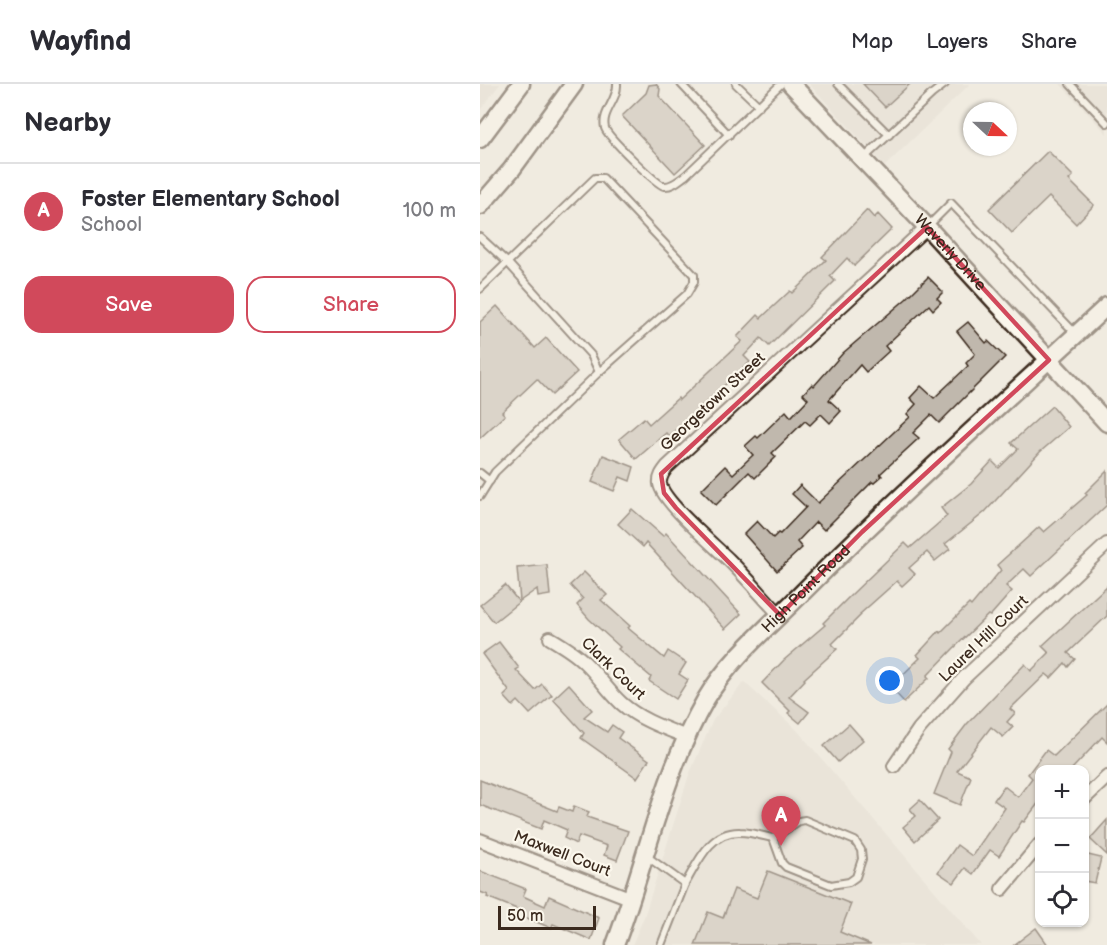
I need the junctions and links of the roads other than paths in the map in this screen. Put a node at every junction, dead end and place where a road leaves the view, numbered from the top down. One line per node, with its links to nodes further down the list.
1 (521, 84): 13 (street)
2 (574, 84): 18 (street)
3 (617, 84): 14 (lane)
4 (681, 84): 14 (lane)
5 (736, 84): 11 (lane)
6 (782, 84): 11 (lane)
7 (791, 84): 17 (street, Waverly Drive)
8 (838, 84): 15 (lane)
9 (945, 84): 15 (lane)
10 (1070, 84): 12 (lane)
11 (759, 106): 14 (lane)
12 (1107, 123)
13 (483, 135): 16 (street)
14 (729, 135)
15 (889, 135): 17 (lane)
16 (480, 153)
17 (863, 159): 19 (street, Waverly Drive)
18 (480, 206)
19 (927, 227): 24 (lane); 25 (street, Waverly Drive); 32 (street, Georgetown Street)
20 (480, 237): 21 (lane)
21 (508, 263): 22 (lane); 26 (lane); 26 (lane)
22 (480, 289)
23 (1107, 306): 24 (street, High Point Road)
24 (1076, 335): 25 (street, High Point Road)
25 (1049, 360): 27 (street, Waverly Drive); 32 (street, High Point Road)
26 (599, 372): 29 (lane)
27 (1104, 416)
28 (480, 473): 29 (lane)
29 (490, 481): 30 (lane)
30 (480, 496)
31 (1107, 544): 35 (street, Laurel Hill Court)
32 (780, 615): 34 (street, High Point Road)
33 (550, 639): 34 (street, Clark Court)
34 (687, 738): 41 (street, High Point Road)
35 (894, 766)
36 (1107, 777): 37 (street)
37 (1089, 794)
38 (773, 838): 38 (lane); 42 (lane)
39 (480, 840): 44 (street, Maxwell Court)
40 (1035, 850): 43 (street)
41 (645, 855): 42 (lane); 44 (street, High Point Road)
42 (685, 884): 46 (lane)
43 (1002, 889)
44 (632, 899): 45 (street, High Point Road)
45 (615, 945)
46 (661, 945)

